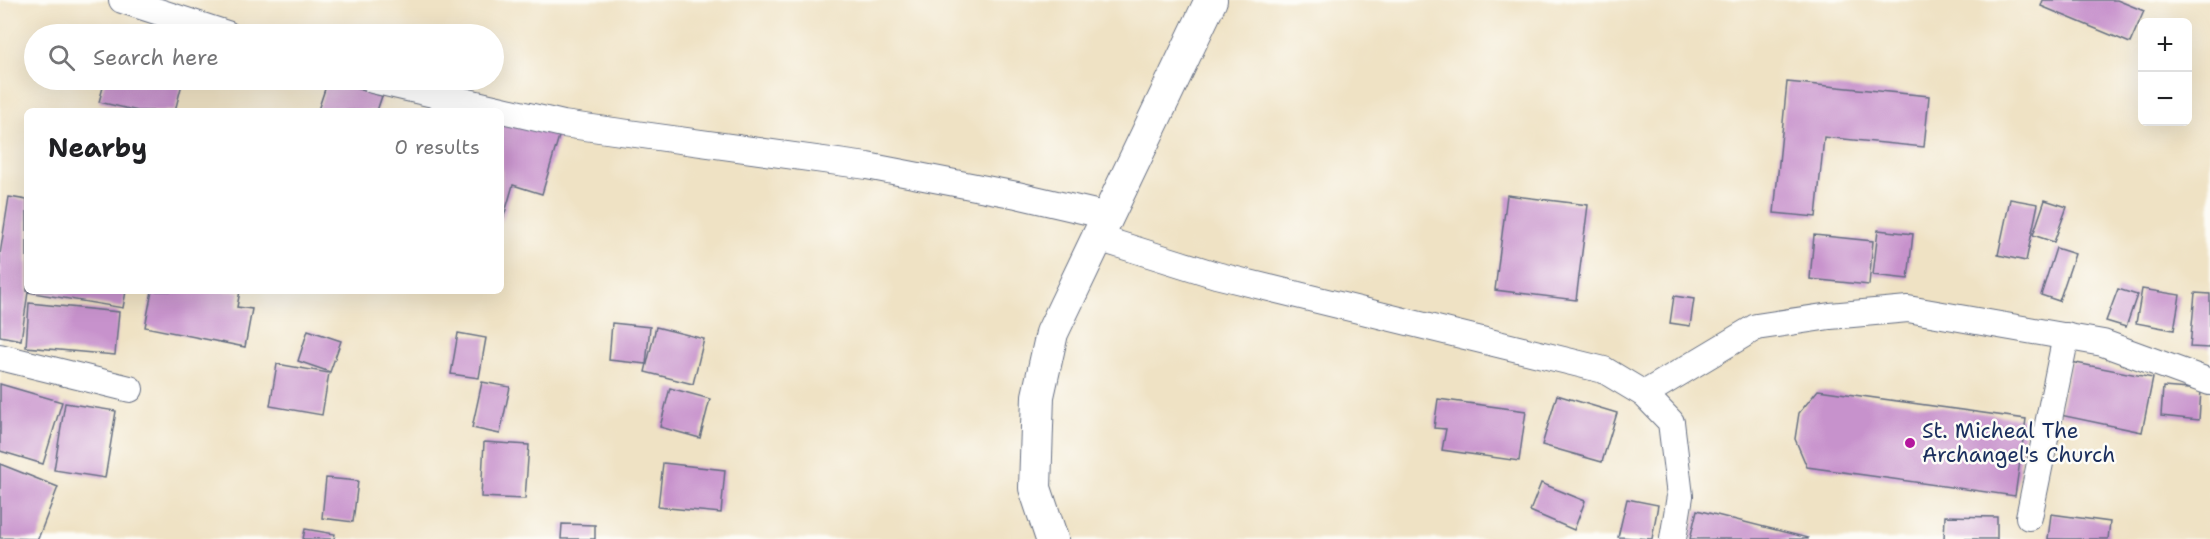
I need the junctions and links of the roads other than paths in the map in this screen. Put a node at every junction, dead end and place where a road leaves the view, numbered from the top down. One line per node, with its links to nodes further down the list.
1 (122, 0): 3 (street)
2 (1211, 0): 8 (street)
3 (164, 7): 4 (street)
4 (204, 24)
5 (416, 90): 6 (street)
6 (494, 108)
7 (504, 110): 8 (street)
8 (1103, 227): 13 (street); 15 (street)
9 (2067, 336): 11 (street); 13 (street); 14 (street)
10 (0, 357): 12 (street)
11 (2210, 382)
12 (130, 389)
13 (1644, 394): 16 (street)
14 (2029, 517)
15 (1052, 539)
16 (1673, 539)

